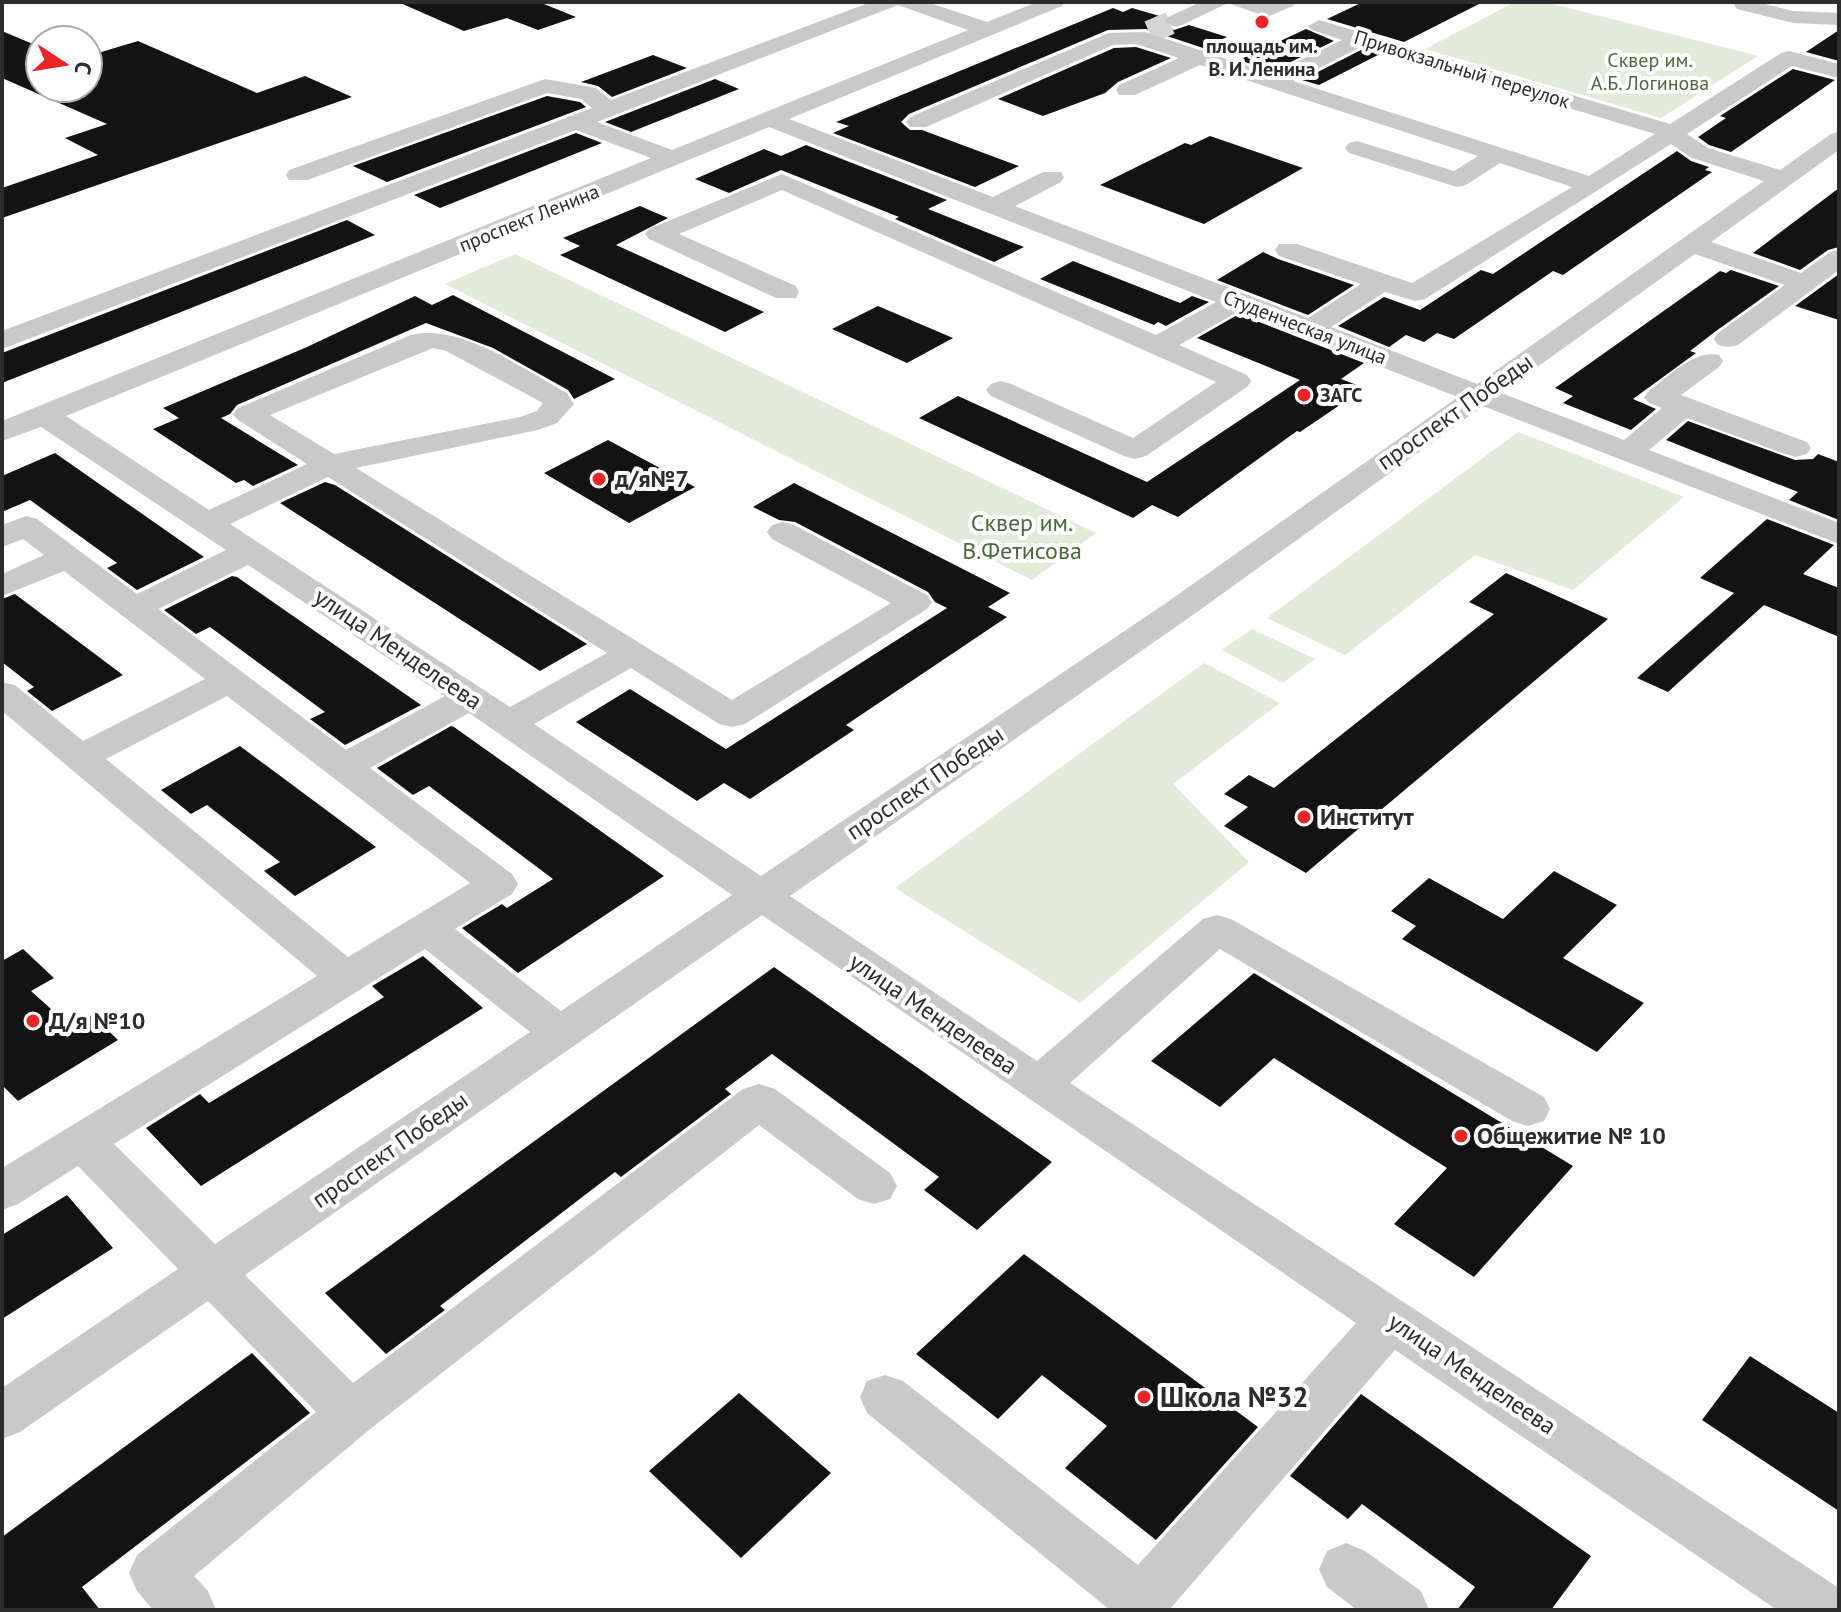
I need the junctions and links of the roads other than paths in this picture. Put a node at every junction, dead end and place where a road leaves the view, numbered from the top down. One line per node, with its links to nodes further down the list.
1 (890, 2): 19 (street)
2 (906, 2): 12 (street)
3 (1055, 2): 12 (street, проспект Ленина)
4 (1218, 2): 9 (street)
5 (1238, 2): 6 (street)
6 (1286, 2)
7 (1744, 5): 8 (street)
8 (1839, 19)
9 (1175, 21)
10 (1319, 26): 13 (street, Привокзальный переулок)
11 (1839, 27): 14 (street)
12 (987, 29): 20 (street, проспект Ленина)
13 (1361, 39): 17 (street); 23 (street, Привокзальный переулок)
14 (1812, 46)
15 (1199, 57): 17 (street); 18 (street); 22 (street)
16 (1839, 71): 23 (street)
17 (1275, 81): 26 (street)
18 (1127, 90)
19 (609, 110): 21 (street); 28 (street)
20 (771, 120): 27 (street, проспект Ленина); 31 (street, Студенческая улица)
21 (577, 122): 27 (street); 43 (street)
22 (918, 122)
23 (1672, 132): 30 (street, Привокзальный переулок); 32 (street)
24 (1839, 139): 30 (street, проспект Победы)
25 (1357, 148): 26 (street)
26 (1497, 154): 32 (street)
27 (674, 159): 48 (street, проспект Ленина)
28 (298, 175)
29 (1052, 177): 33 (street)
30 (1783, 179): 35 (street, проспект Победы)
31 (927, 180): 33 (street, Студенческая улица); 34 (street)
32 (1592, 185): 38 (street)
33 (994, 207): 41 (street, Студенческая улица)
34 (855, 213): 40 (street); 44 (street)
35 (1691, 244): 39 (street); 46 (street, проспект Победы)
36 (1288, 250): 38 (street)
37 (1839, 258): 39 (street)
38 (1382, 282): 42 (street)
39 (1805, 283): 47 (street)
40 (786, 292)
41 (1237, 301): 42 (street, Студенческая улица); 44 (street)
42 (1310, 329): 46 (street, Студенческая улица)
43 (2, 341)
44 (1157, 346): 45 (street)
45 (1001, 390)
46 (1479, 395): 51 (street, Студенческая улица); 68 (street, проспект Победы)
47 (1683, 406): 50 (street); 51 (street)
48 (44, 415): 49 (street, проспект Ленина); 53 (street, улица Менделеева)
49 (2, 432)
50 (1796, 448)
51 (1627, 453): 55 (street, Студенческая улица)
52 (332, 464): 52 (street); 53 (street); 61 (street)
53 (208, 522): 57 (street, улица Менделеева)
54 (783, 532): 61 (street)
55 (1839, 534)
56 (2, 537): 58 (street)
57 (250, 551): 60 (street); 64 (street, улица Менделеева)
58 (67, 557): 59 (street); 60 (street)
59 (2, 586)
60 (134, 608): 62 (street)
61 (633, 653): 65 (street)
62 (230, 681): 66 (street); 67 (street)
63 (2, 693): 66 (street)
64 (470, 697): 65 (street, улица Менделеева); 67 (street)
65 (509, 723): 68 (street, улица Менделеева)
66 (79, 758): 70 (street)
67 (343, 767): 69 (street)
68 (760, 896): 71 (street, проспект Победы); 72 (street, улица Менделеева)
69 (426, 928): 70 (street); 71 (street)
70 (346, 978): 74 (street)
71 (560, 1033): 77 (street, проспект Победы)
72 (1039, 1085): 73 (street); 78 (street, улица Менделеева)
73 (1528, 1109)
74 (82, 1141): 76 (street); 77 (street)
75 (874, 1186): 80 (street)
76 (2, 1191)
77 (211, 1274): 80 (street); 81 (street, проспект Победы)
78 (1391, 1319): 79 (street); 85 (street, улица Менделеева)
79 (885, 1397)
80 (351, 1414): 83 (street)
81 (2, 1416)
82 (1346, 1569): 84 (street)
83 (188, 1610)
84 (1401, 1610)
85 (1824, 1610)

